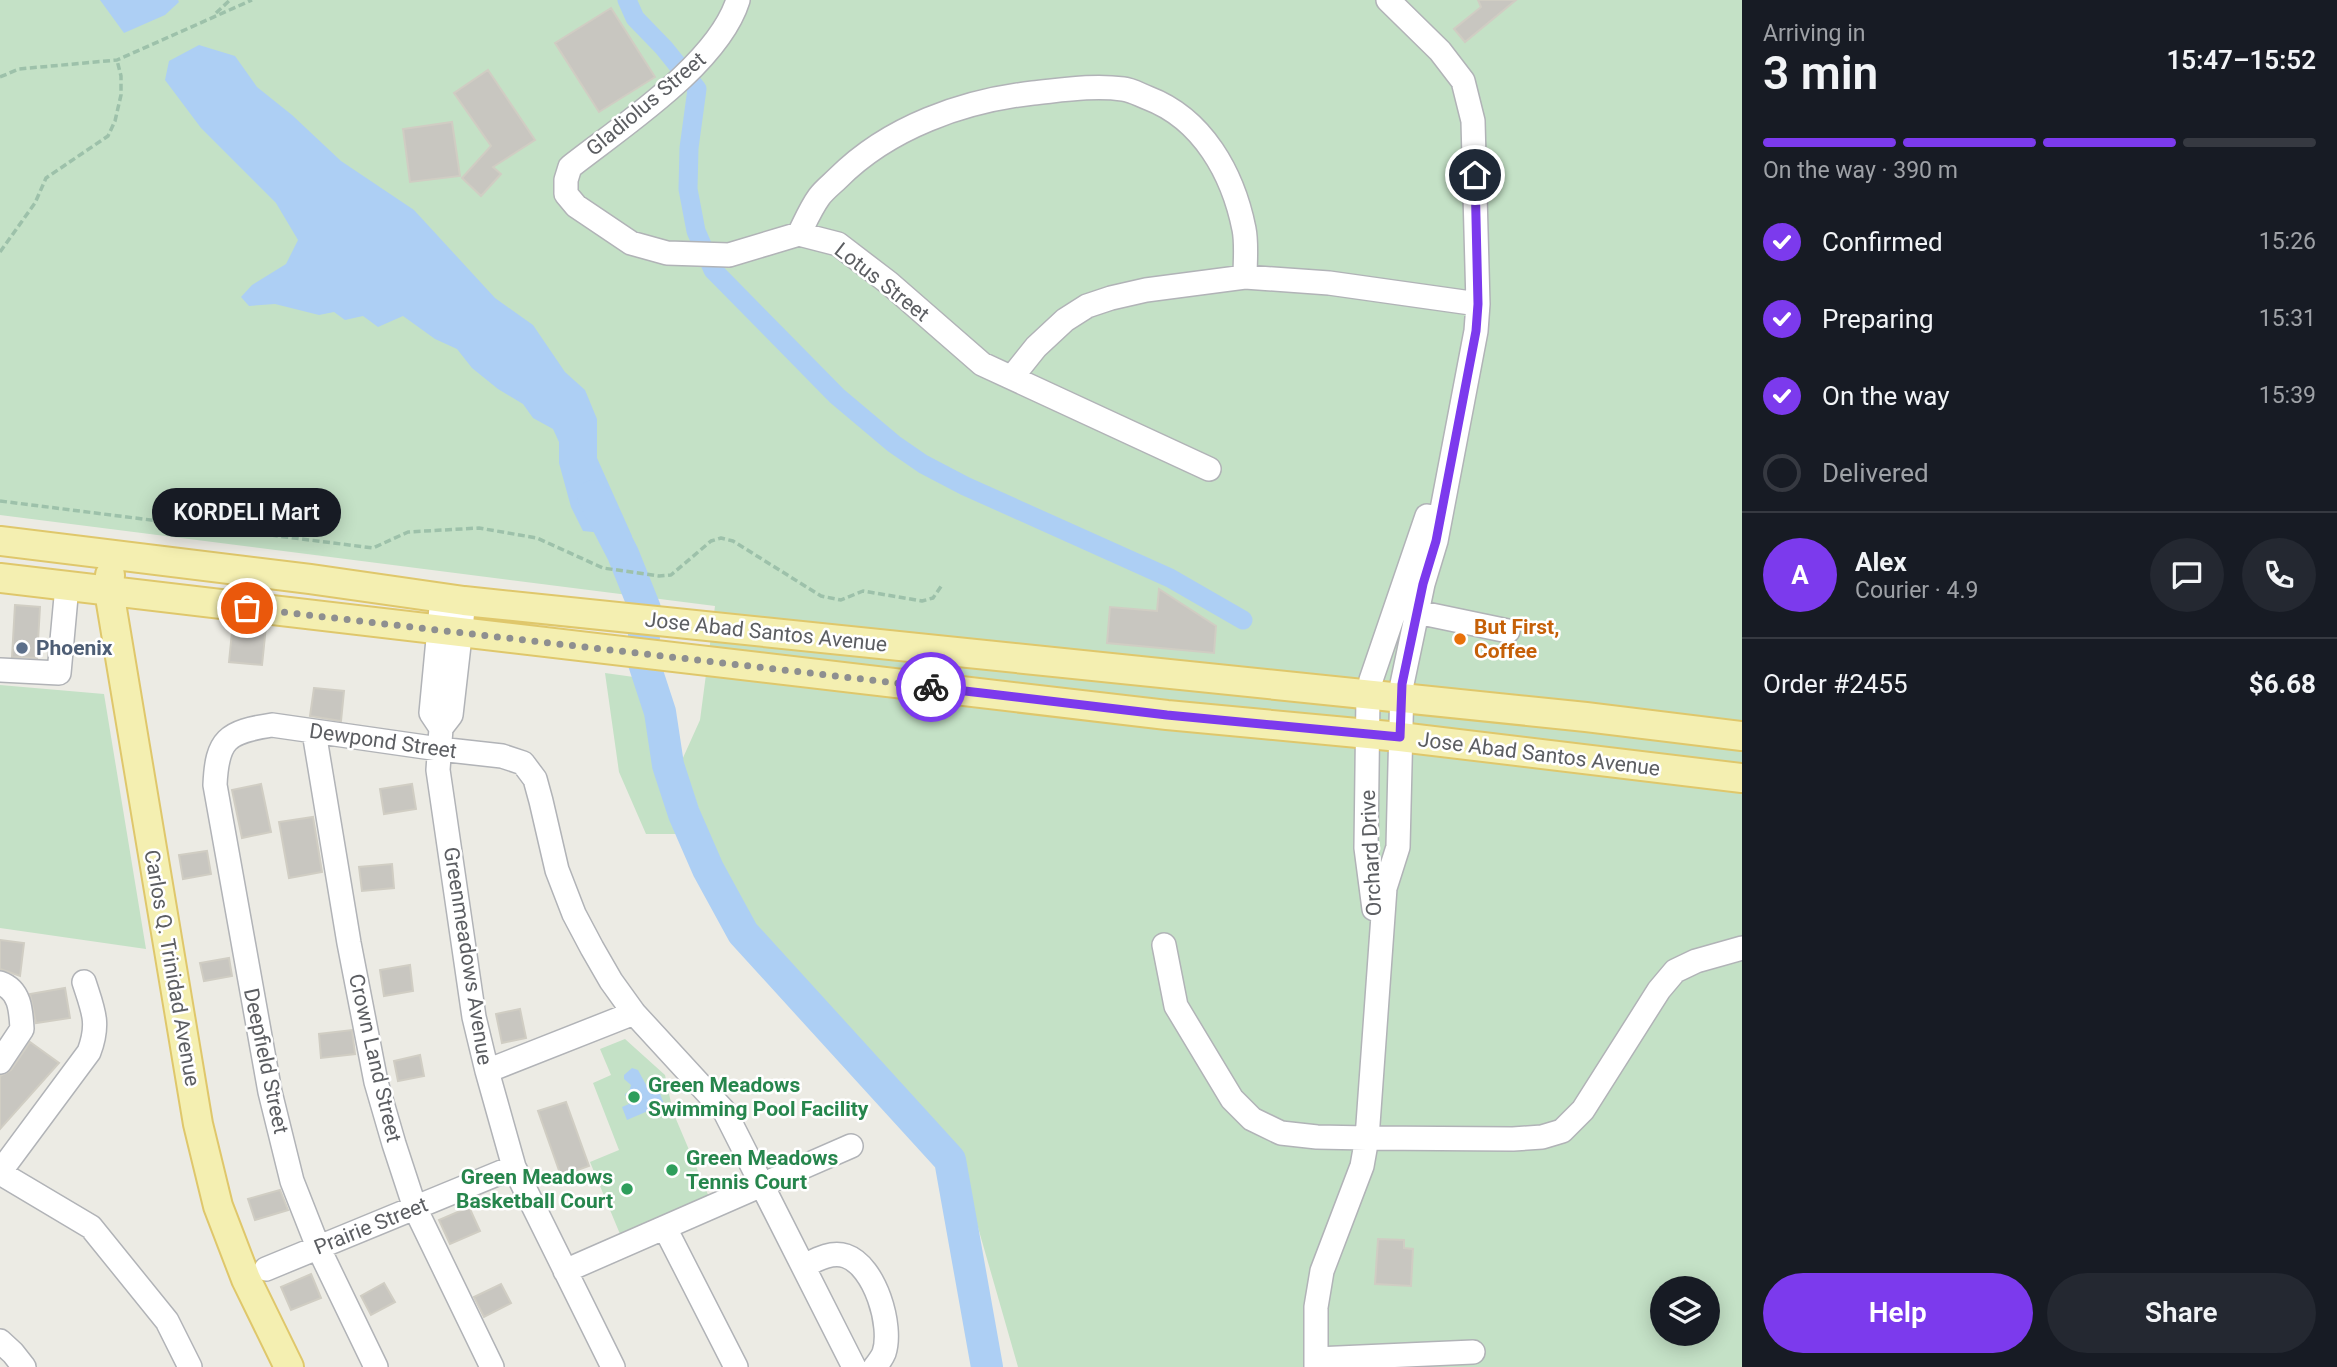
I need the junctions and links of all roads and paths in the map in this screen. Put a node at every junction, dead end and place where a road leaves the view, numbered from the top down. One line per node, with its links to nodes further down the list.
1 (230, 0): 5 (path)
2 (252, 0): 5 (path)
3 (738, 0): 8 (street, Gladiolus Street)
4 (1388, 0): 11 (street, Orchard Drive)
5 (212, 17): 6 (path)
6 (117, 60): 7 (path); 9 (path)
7 (0, 77)
8 (799, 234): 10 (street); 13 (street, Lotus Street)
9 (0, 252)
10 (1245, 277): 11 (street); 13 (street)
11 (1478, 304): 12 (street, Orchard Drive)
12 (1476, 331): 23 (street, Orchard Drive); 27 (street, Orchard Drive)
13 (1012, 377): 14 (street, Lotus Street)
14 (1209, 469)
15 (0, 501): 19 (path)
16 (0, 541): 17 (main road, Jose Abad Santos Avenue)
17 (113, 554): 21 (main road, Carlos Q. Trinidad Avenue); 22 (main road, Jose Abad Santos Avenue)
18 (0, 578): 20 (main road, Jose Abad Santos Avenue)
19 (942, 585)
20 (67, 586): 21 (main road, Jose Abad Santos Avenue); 26 (street)
21 (108, 591): 25 (main road, Jose Abad Santos Avenue); 60 (main road, Carlos Q. Trinidad Avenue)
22 (453, 599): 25 (street, Greenmeadows Avenue); 27 (main road, Jose Abad Santos Avenue)
23 (1417, 612): 24 (street); 28 (street, Orchard Drive)
24 (1508, 631)
25 (450, 632): 30 (main road, Jose Abad Santos Avenue); 33 (street, Greenmeadows Avenue)
26 (0, 670)
27 (1368, 696): 28 (main road, Jose Abad Santos Avenue); 30 (street, Orchard Drive)
28 (1401, 699): 31 (main road, Jose Abad Santos Avenue); 32 (street, Orchard Drive)
29 (314, 733): 33 (street, Dewpond Street); 34 (street, Dewpond Street); 49 (street, Crown Land Street)
30 (1366, 734): 32 (main road, Jose Abad Santos Avenue); 38 (street, Orchard Drive)
31 (1742, 736)
32 (1400, 737): 35 (main road, Jose Abad Santos Avenue); 38 (street, Orchard Drive)
33 (440, 739): 41 (street, Dewpond Street); 43 (street, Greenmeadows Avenue)
34 (225, 741): 51 (street, Deepfield Street)
35 (1742, 778)
36 (1164, 945): 44 (street)
37 (1742, 948): 44 (street)
38 (1378, 972): 44 (street, Orchard Drive)
39 (84, 982): 47 (street)
40 (0, 983): 42 (street)
41 (634, 1013): 43 (street); 48 (street)
42 (0, 1062)
43 (487, 1071): 46 (street, Greenmeadows Avenue)
44 (1367, 1138): 57 (street, Orchard Drive)
45 (851, 1146): 48 (street)
46 (514, 1167): 49 (street, Prairie Street); 54 (street, Greenmeadows Avenue)
47 (0, 1173): 59 (street)
48 (762, 1186): 50 (street); 52 (street)
49 (415, 1208): 51 (street, Prairie Street); 62 (street, Crown Land Street)
50 (665, 1228): 54 (street); 64 (street)
51 (318, 1247): 53 (street, Prairie Street); 61 (street, Deepfield Street)
52 (804, 1266): 65 (street); 66 (street)
53 (266, 1269)
54 (565, 1271): 63 (street, Greenmeadows Avenue)
55 (0, 1341): 58 (street)
56 (1473, 1352): 57 (street)
57 (1316, 1363)
58 (24, 1367)
59 (190, 1367)
60 (289, 1367)
61 (376, 1367)
62 (492, 1367)
63 (613, 1367)
64 (736, 1367)
65 (854, 1367)
66 (875, 1367)

